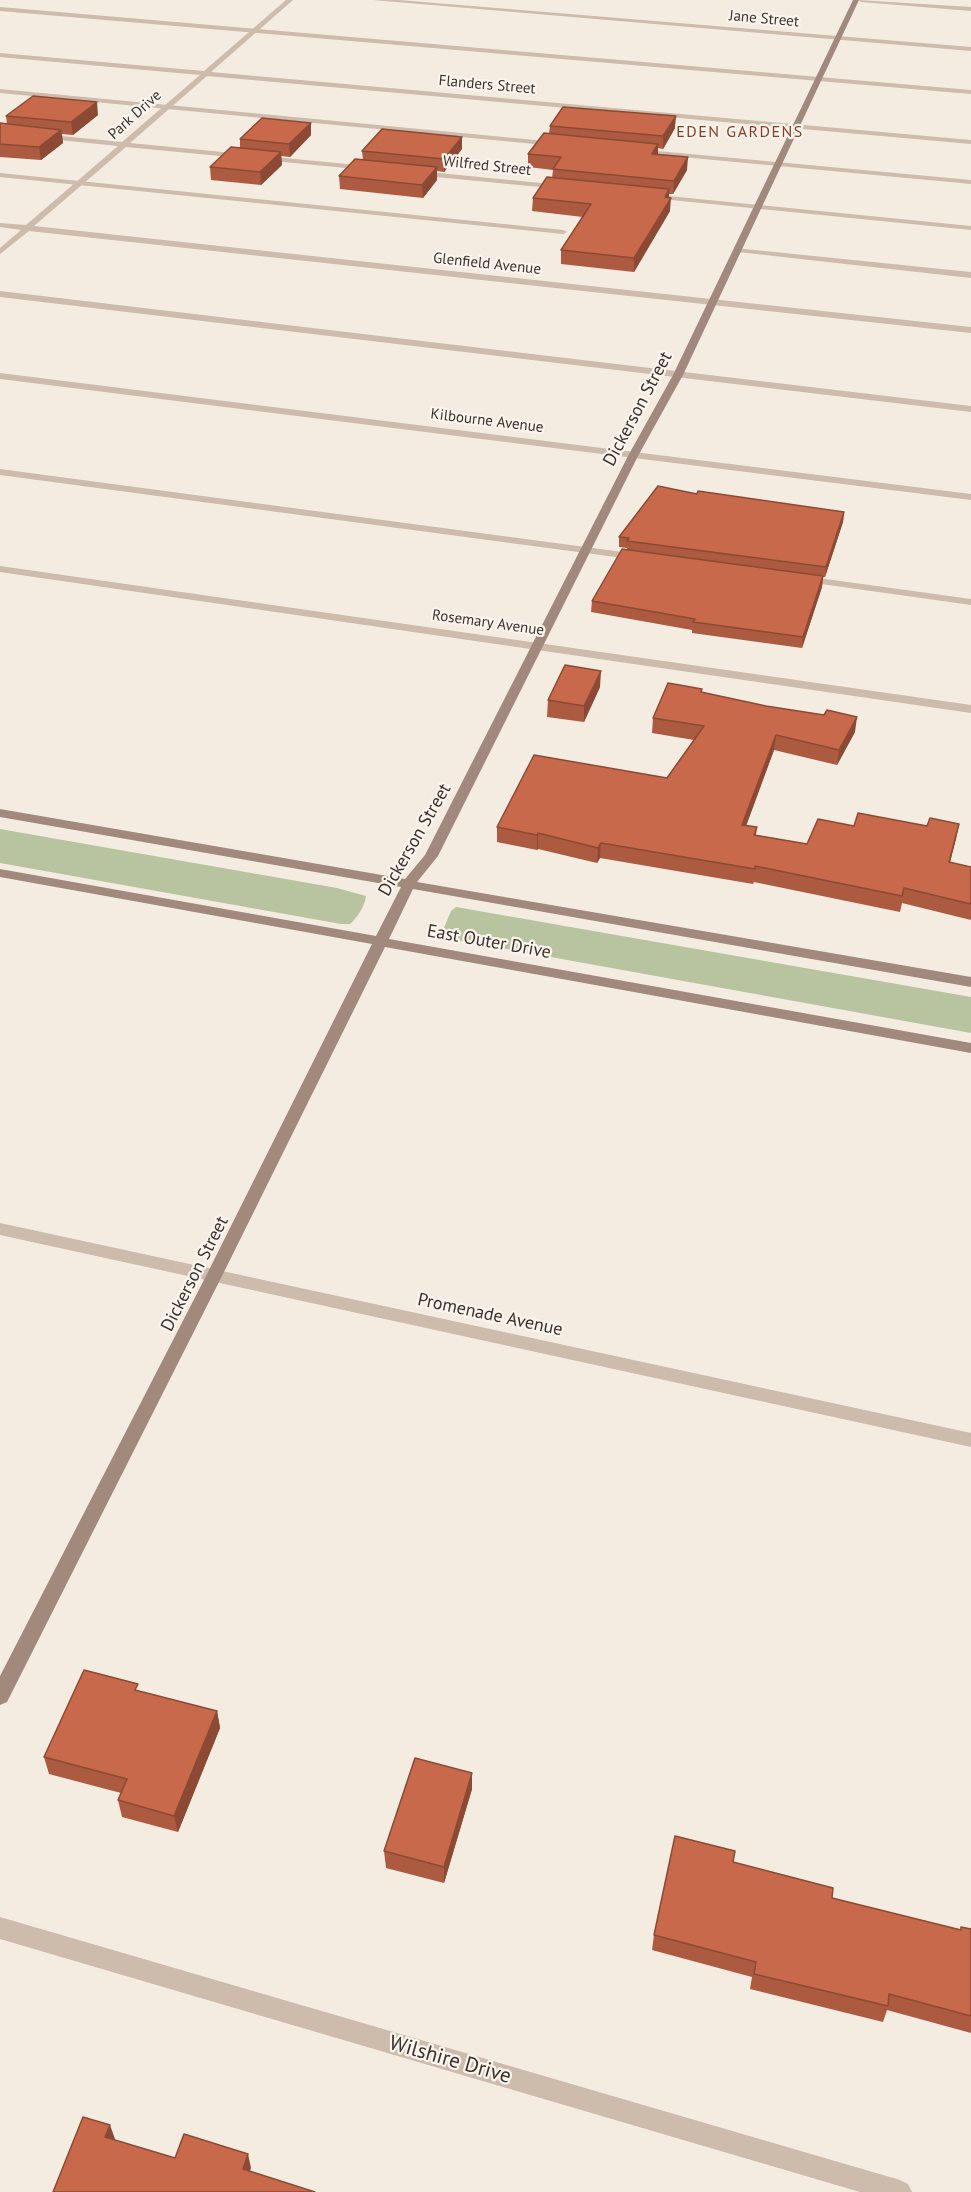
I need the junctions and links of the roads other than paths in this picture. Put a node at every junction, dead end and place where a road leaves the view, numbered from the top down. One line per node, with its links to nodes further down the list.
1 (290, 0): 6 (street, Park Drive)
2 (376, 0): 7 (street, Jane Street)
3 (859, 0): 5 (street); 7 (street, Dickerson Street)
4 (0, 9): 6 (street)
5 (971, 9)
6 (254, 31): 10 (street, Park Drive); 11 (street)
7 (839, 38): 8 (street, Jane Street); 11 (street, Dickerson Street)
8 (971, 49)
9 (0, 54): 10 (street, Flanders Street)
10 (205, 73): 14 (street, Park Drive); 15 (street, Flanders Street)
11 (819, 80): 13 (street); 15 (street, Dickerson Street)
12 (0, 91): 14 (street)
13 (971, 92)
14 (164, 107): 18 (street, Park Drive); 19 (street)
15 (797, 126): 17 (street, Flanders Street); 21 (street, Dickerson Street)
16 (0, 132): 18 (street)
17 (971, 142)
18 (124, 144): 22 (street); 26 (street, Park Drive)
19 (566, 145)
20 (625, 150): 21 (street)
21 (778, 164): 25 (street); 29 (street, Dickerson Street)
22 (371, 168)
23 (406, 172): 27 (street, Wilfred Street)
24 (0, 175): 26 (street)
25 (971, 182)
26 (80, 183): 31 (street, Park Drive); 33 (street)
27 (570, 188)
28 (641, 195): 29 (street)
29 (759, 207): 32 (street); 34 (street, Dickerson Street)
30 (0, 225): 31 (street, Glenfield Avenue)
31 (28, 228): 35 (street, Park Drive); 38 (street, Glenfield Avenue)
32 (971, 228)
33 (563, 232)
34 (738, 250): 36 (street); 38 (street, Dickerson Street)
35 (0, 252)
36 (971, 275)
37 (0, 294): 40 (street)
38 (713, 302): 39 (street, Glenfield Avenue); 40 (street, Dickerson Street)
39 (971, 330)
40 (678, 375): 42 (street); 43 (street, Dickerson Street)
41 (0, 376): 43 (street, Kilbourne Avenue)
42 (971, 409)
43 (633, 456): 45 (street, Kilbourne Avenue); 46 (street, Dickerson Street)
44 (0, 472): 46 (street)
45 (971, 497)
46 (586, 550): 47 (street); 51 (street, Dickerson Street)
47 (644, 558)
48 (0, 569): 51 (street, Rosemary Avenue)
49 (796, 578): 50 (street)
50 (971, 602)
51 (539, 645): 52 (street, Rosemary Avenue); 55 (street, Dickerson Street)
52 (971, 709)
53 (0, 813): 55 (street)
54 (0, 873): 56 (street, East Outer Drive)
55 (410, 882): 56 (street, Dickerson Street); 57 (street)
56 (380, 942): 58 (street, East Outer Drive); 60 (street, Dickerson Street)
57 (971, 982)
58 (971, 1048)
59 (0, 1229): 60 (street, Promenade Avenue)
60 (214, 1276): 61 (street, Promenade Avenue); 62 (street, Dickerson Street)
61 (971, 1440)
62 (0, 1696)
63 (0, 1928): 64 (street, Wilshire Drive)
64 (900, 2192)

